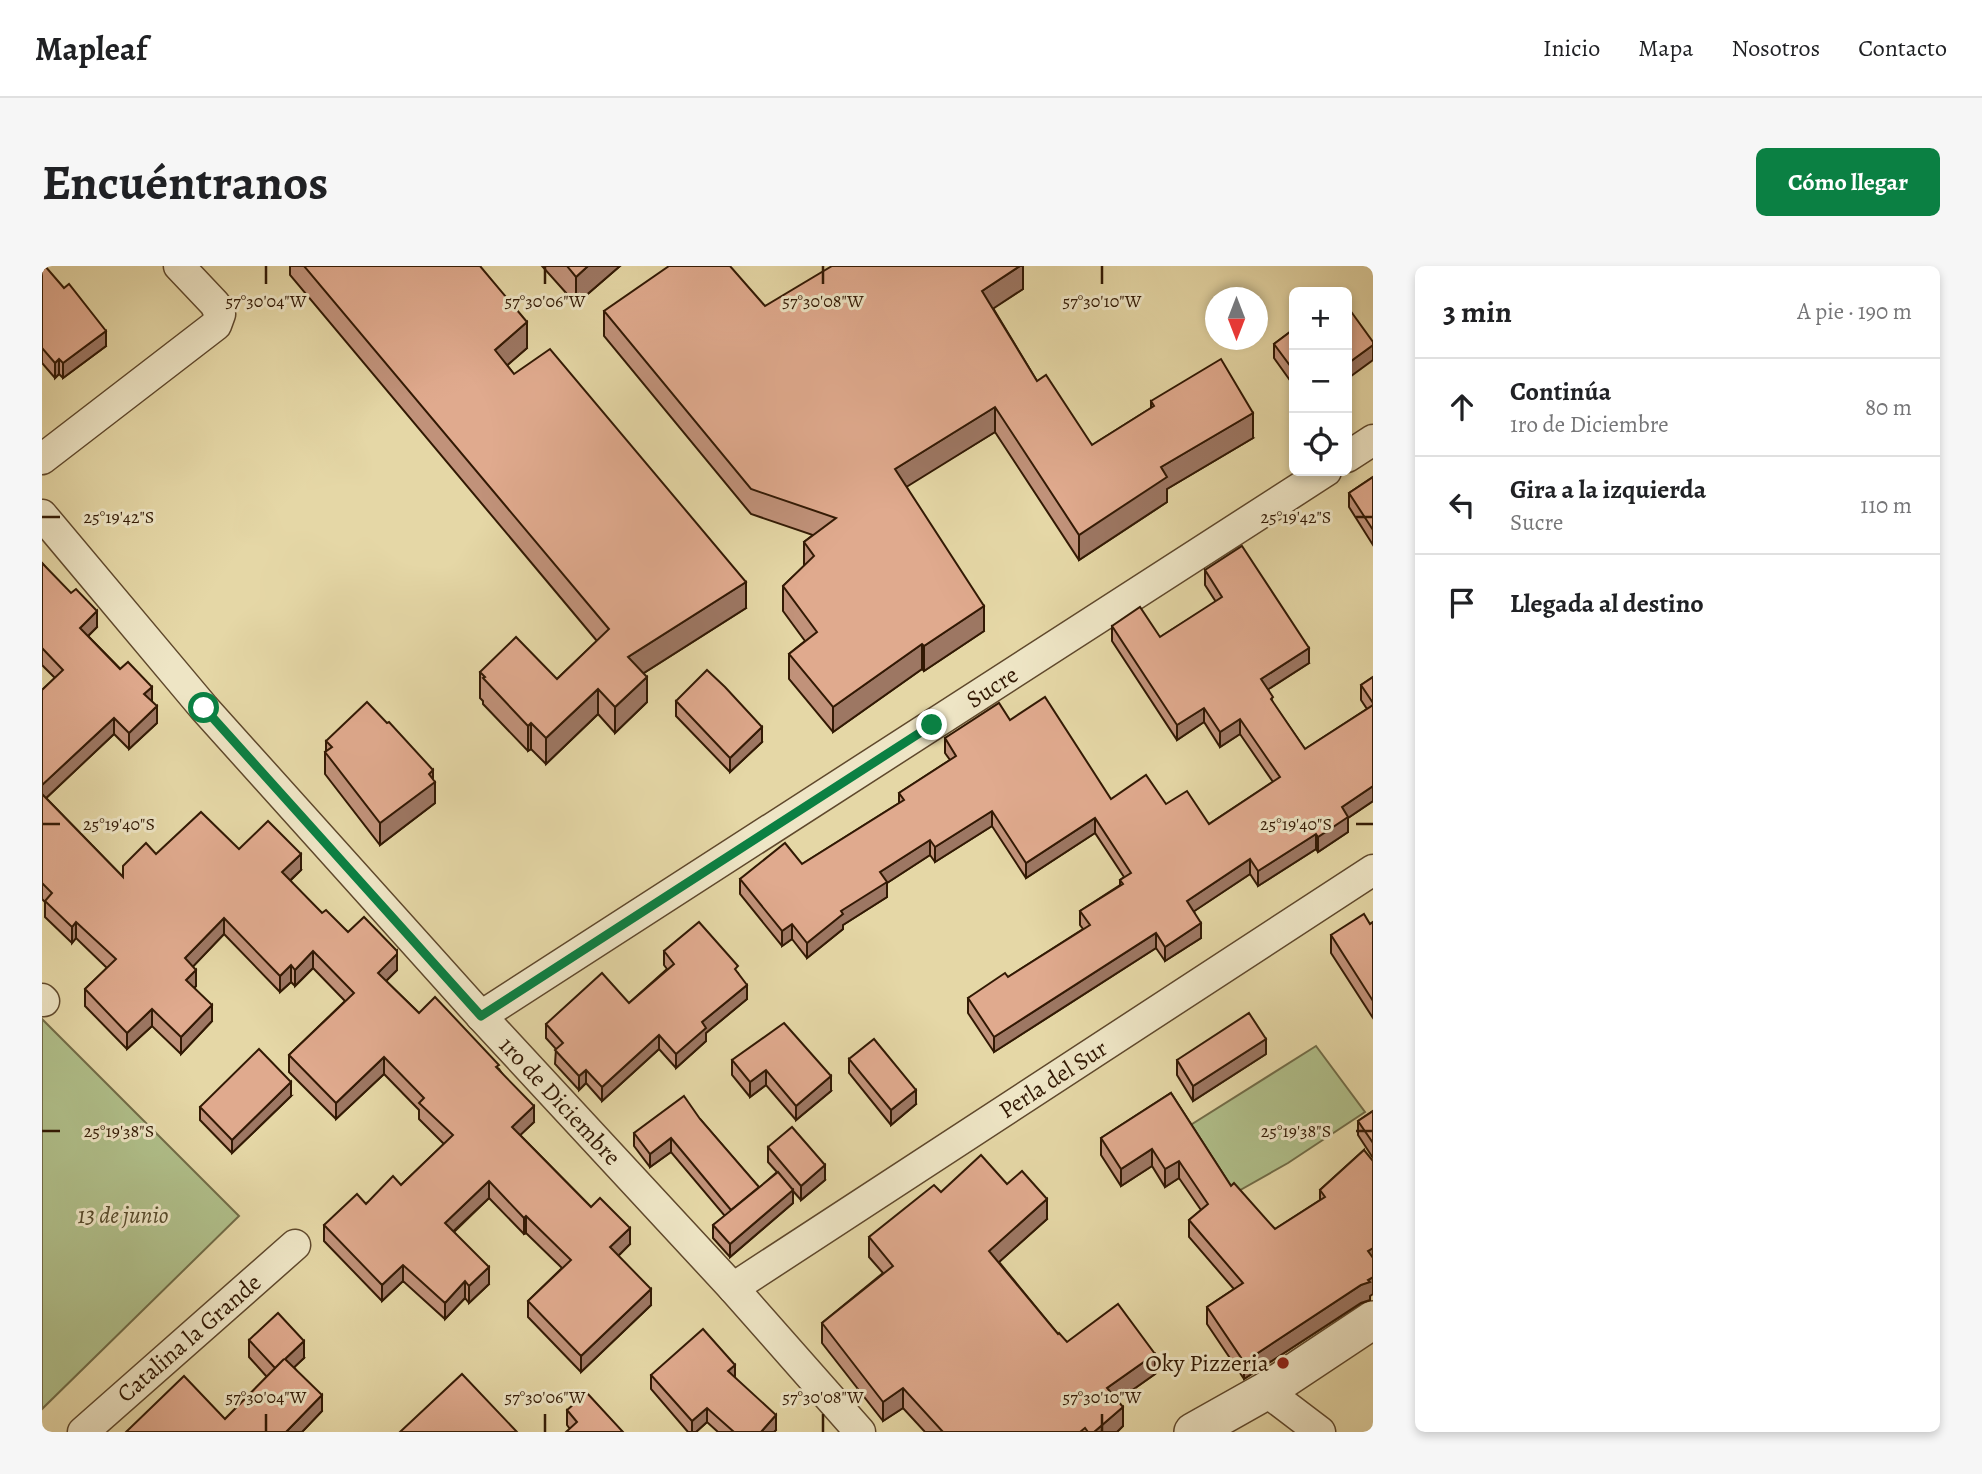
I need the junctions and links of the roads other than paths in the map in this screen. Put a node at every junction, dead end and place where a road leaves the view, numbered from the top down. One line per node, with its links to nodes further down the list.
1 (178, 266): 4 (street)
2 (1373, 440): 3 (street)
3 (1352, 454)
4 (42, 459)
5 (1318, 476): 8 (street, Sucre)
6 (42, 515): 8 (street, 1ro de Diciembre)
7 (1373, 870): 10 (street, Perla del Sur)
8 (481, 1016): 10 (street, 1ro de Diciembre)
9 (295, 1245): 13 (street, Catalina la Grande)
10 (733, 1288): 14 (street, 1ro de Diciembre)
11 (1373, 1320): 12 (street)
12 (1266, 1391): 15 (street); 16 (street)
13 (83, 1432)
14 (860, 1432)
15 (1193, 1432)
16 (1320, 1432)

